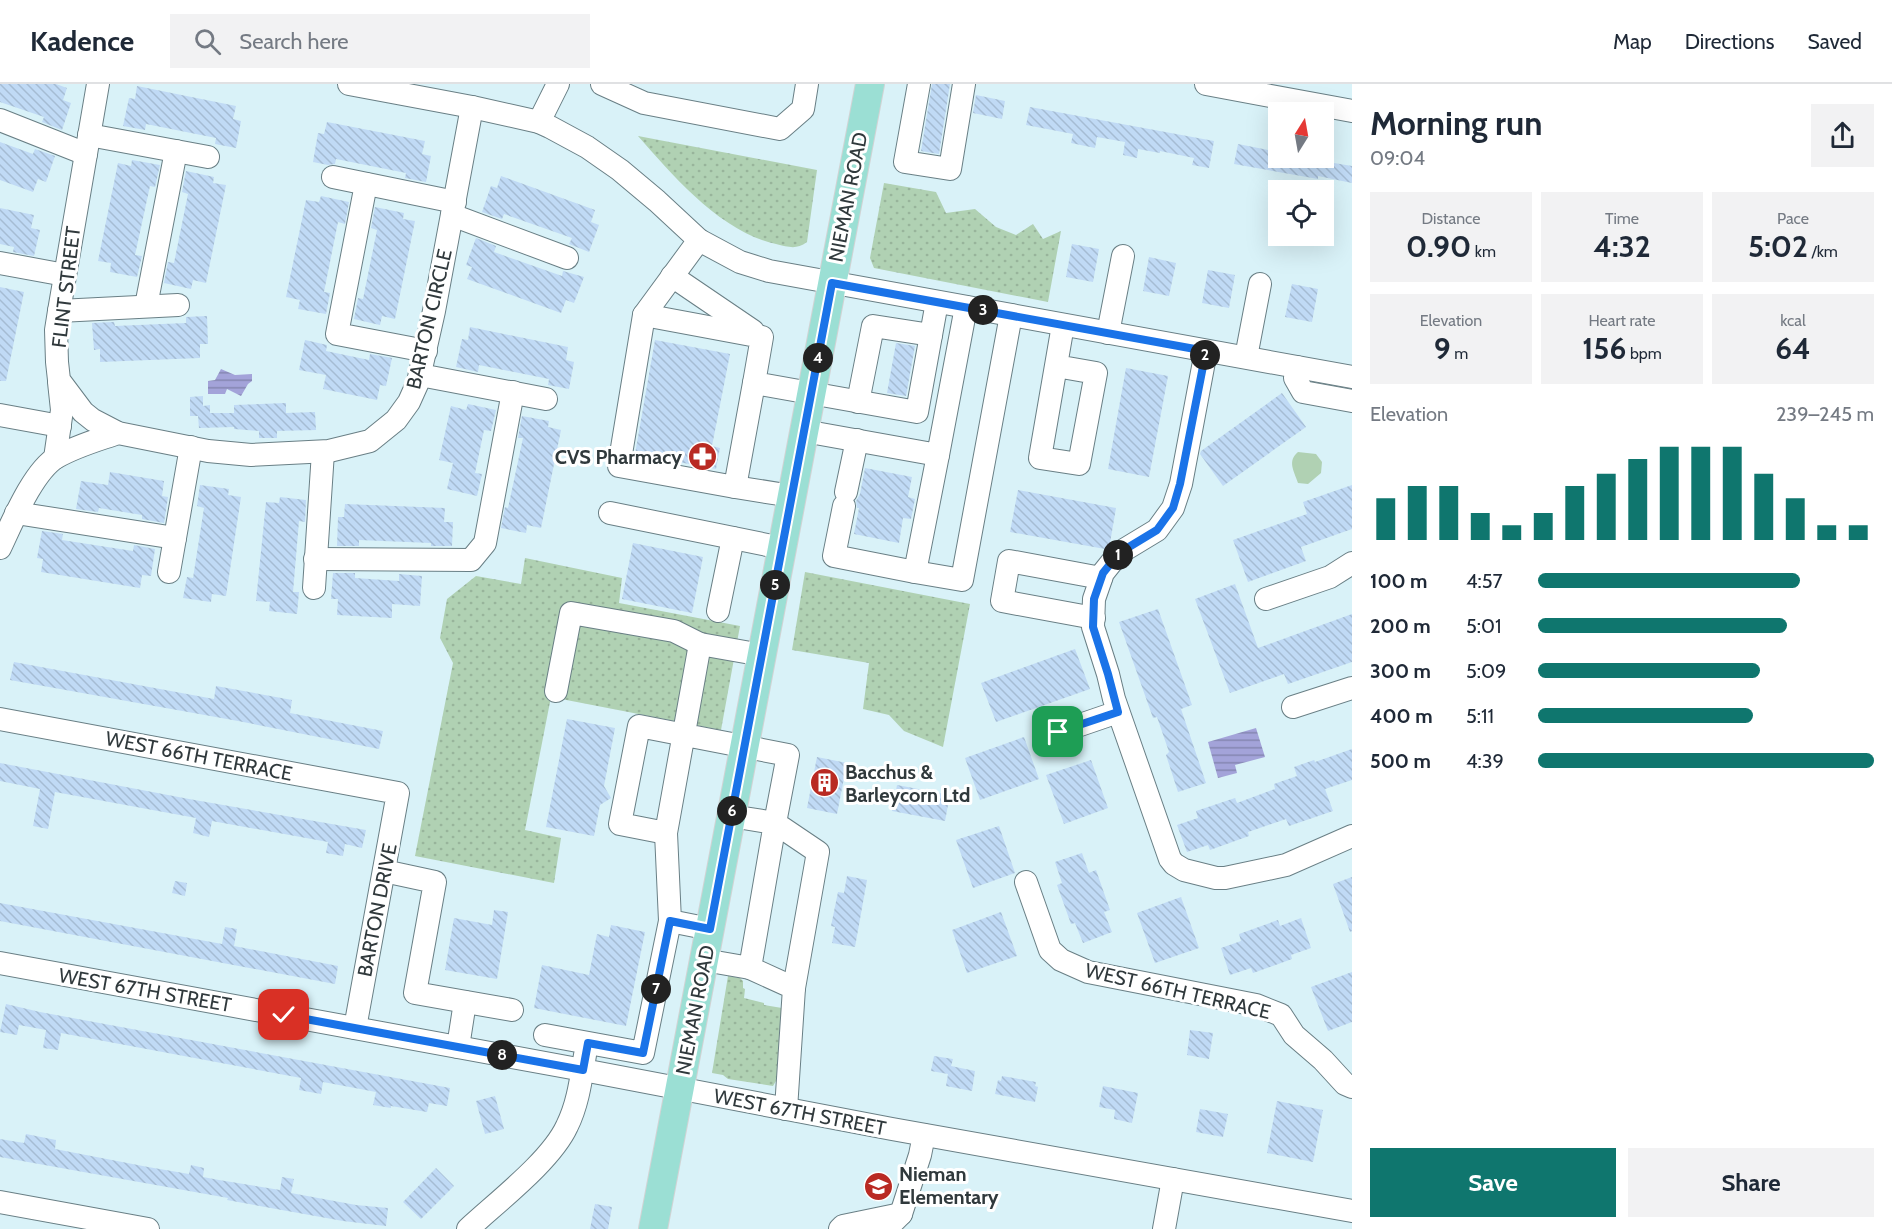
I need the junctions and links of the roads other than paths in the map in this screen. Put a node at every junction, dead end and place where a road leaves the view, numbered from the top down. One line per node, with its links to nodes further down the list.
1 (98, 84): 16 (street, FLINT STREET)
2 (349, 84): 10 (street)
3 (558, 84): 15 (street)
4 (602, 84): 5 (street)
5 (807, 84)
6 (870, 84): 28 (main road, NIEMAN ROAD)
7 (919, 84): 8 (street)
8 (964, 84)
9 (1206, 84): 11 (street)
10 (377, 87): 12 (street)
11 (1265, 89): 13 (street)
12 (472, 107): 15 (street); 21 (street, BARTON CIRCLE)
13 (1352, 111)
14 (0, 120): 16 (street)
15 (539, 122): 22 (street)
16 (87, 144): 17 (street); 26 (street, FLINT STREET)
17 (176, 151): 18 (street); 32 (street)
18 (208, 157)
19 (333, 177): 20 (street)
20 (366, 184): 21 (street); 41 (street)
21 (454, 209): 24 (street); 41 (street, BARTON CIRCLE)
22 (699, 240): 27 (street); 28 (street)
23 (1124, 256): 38 (street)
24 (567, 258)
25 (0, 263): 26 (street)
26 (65, 275): 34 (street, FLINT STREET)
27 (672, 276): 35 (street); 40 (street)
28 (832, 283): 30 (street); 51 (main road, NIEMAN ROAD)
29 (1260, 284): 43 (street)
30 (937, 302): 33 (street); 39 (street)
31 (178, 305): 32 (street)
32 (146, 306): 34 (street)
33 (966, 307): 36 (street); 62 (street)
34 (59, 311): 48 (street, FLINT STREET)
35 (645, 315): 40 (street); 64 (street)
36 (1011, 315): 37 (street); 75 (street)
37 (1064, 325): 38 (street); 44 (street)
38 (1108, 333): 42 (street)
39 (931, 335): 54 (street); 54 (street)
40 (762, 337): 49 (street)
41 (426, 351): 46 (street, BARTON CIRCLE)
42 (1206, 351): 43 (street); 76 (street)
43 (1246, 357): 45 (street)
44 (1056, 366)
45 (1297, 367): 47 (street); 53 (street)
46 (420, 375): 50 (street); 61 (street, BARTON CIRCLE)
47 (1352, 377)
48 (59, 380): 56 (street, FLINT STREET); 58 (street)
49 (754, 382): 51 (street); 64 (street)
50 (513, 393): 52 (street); 72 (street)
51 (811, 393): 54 (street); 57 (main road, NIEMAN ROAD)
52 (546, 399)
53 (1352, 401)
54 (858, 402)
55 (0, 416): 56 (street)
56 (60, 426): 63 (street, FLINT STREET)
57 (804, 430): 59 (street); 65 (main road, NIEMAN ROAD)
58 (118, 432): 60 (street, BARTON CIRCLE); 63 (street)
59 (857, 440): 62 (street); 75 (street)
60 (191, 447): 61 (street, BARTON CIRCLE); 68 (street)
61 (323, 452): 72 (street)
62 (938, 455): 75 (street)
63 (55, 458): 66 (street)
64 (735, 487): 65 (street)
65 (792, 496): 71 (main road, NIEMAN ROAD)
66 (16, 513): 68 (street); 70 (street)
67 (610, 513): 69 (street)
68 (175, 538): 74 (street)
69 (733, 538): 71 (street); 79 (street)
70 (0, 548)
71 (782, 548): 82 (main road, NIEMAN ROAD)
72 (315, 559): 77 (street)
73 (1352, 563): 78 (street)
74 (169, 572)
75 (915, 572)
76 (1101, 578): 80 (street); 80 (street)
77 (314, 588)
78 (1266, 599)
79 (718, 611)
80 (1094, 618): 86 (street)
81 (700, 644): 82 (street); 84 (street); 88 (street)
82 (762, 655): 90 (main road, NIEMAN ROAD)
83 (1352, 687): 85 (street)
84 (556, 692)
85 (1293, 707)
86 (1118, 712): 89 (street); 95 (street)
87 (0, 719): 91 (street, WEST 66TH TERRACE)
88 (684, 735): 90 (street); 94 (street); 94 (street)
89 (1045, 737)
90 (744, 746): 92 (main road, NIEMAN ROAD); 93 (street)
91 (399, 793): 96 (street, BARTON DRIVE)
92 (731, 816): 93 (street); 99 (main road, NIEMAN ROAD)
93 (775, 823): 102 (street); 103 (street)
94 (666, 833): 98 (street)
95 (1352, 836)
96 (384, 872): 104 (street); 106 (street, BARTON DRIVE)
97 (1026, 882): 111 (street, WEST 66TH TERRACE)
98 (670, 921): 99 (street); 108 (street)
99 (710, 929): 100 (main road, NIEMAN ROAD)
100 (704, 960): 102 (street); 112 (main road, NIEMAN ROAD)
101 (0, 963): 106 (street, WEST 67TH STREET)
102 (750, 968): 103 (street)
103 (794, 987): 113 (street)
104 (465, 1002): 105 (street); 109 (street)
105 (512, 1010)
106 (355, 1028): 109 (street, WEST 67TH STREET)
107 (545, 1035): 108 (street)
108 (588, 1043): 110 (street)
109 (458, 1047): 110 (street, WEST 67TH STREET)
110 (583, 1070): 112 (street, WEST 67TH STREET); 120 (street)
111 (1352, 1087)
112 (680, 1089): 113 (street, WEST 67TH STREET); 121 (main road, NIEMAN ROAD)
113 (786, 1109): 114 (street, WEST 67TH STREET)
114 (924, 1135): 115 (street, WEST 67TH STREET); 118 (street)
115 (1173, 1179): 117 (street, WEST 67TH STREET); 123 (street)
116 (0, 1202): 119 (street)
117 (1352, 1211)
118 (894, 1222): 122 (street)
119 (148, 1229)
120 (468, 1229)
121 (653, 1229)
122 (840, 1229)
123 (1164, 1229)

